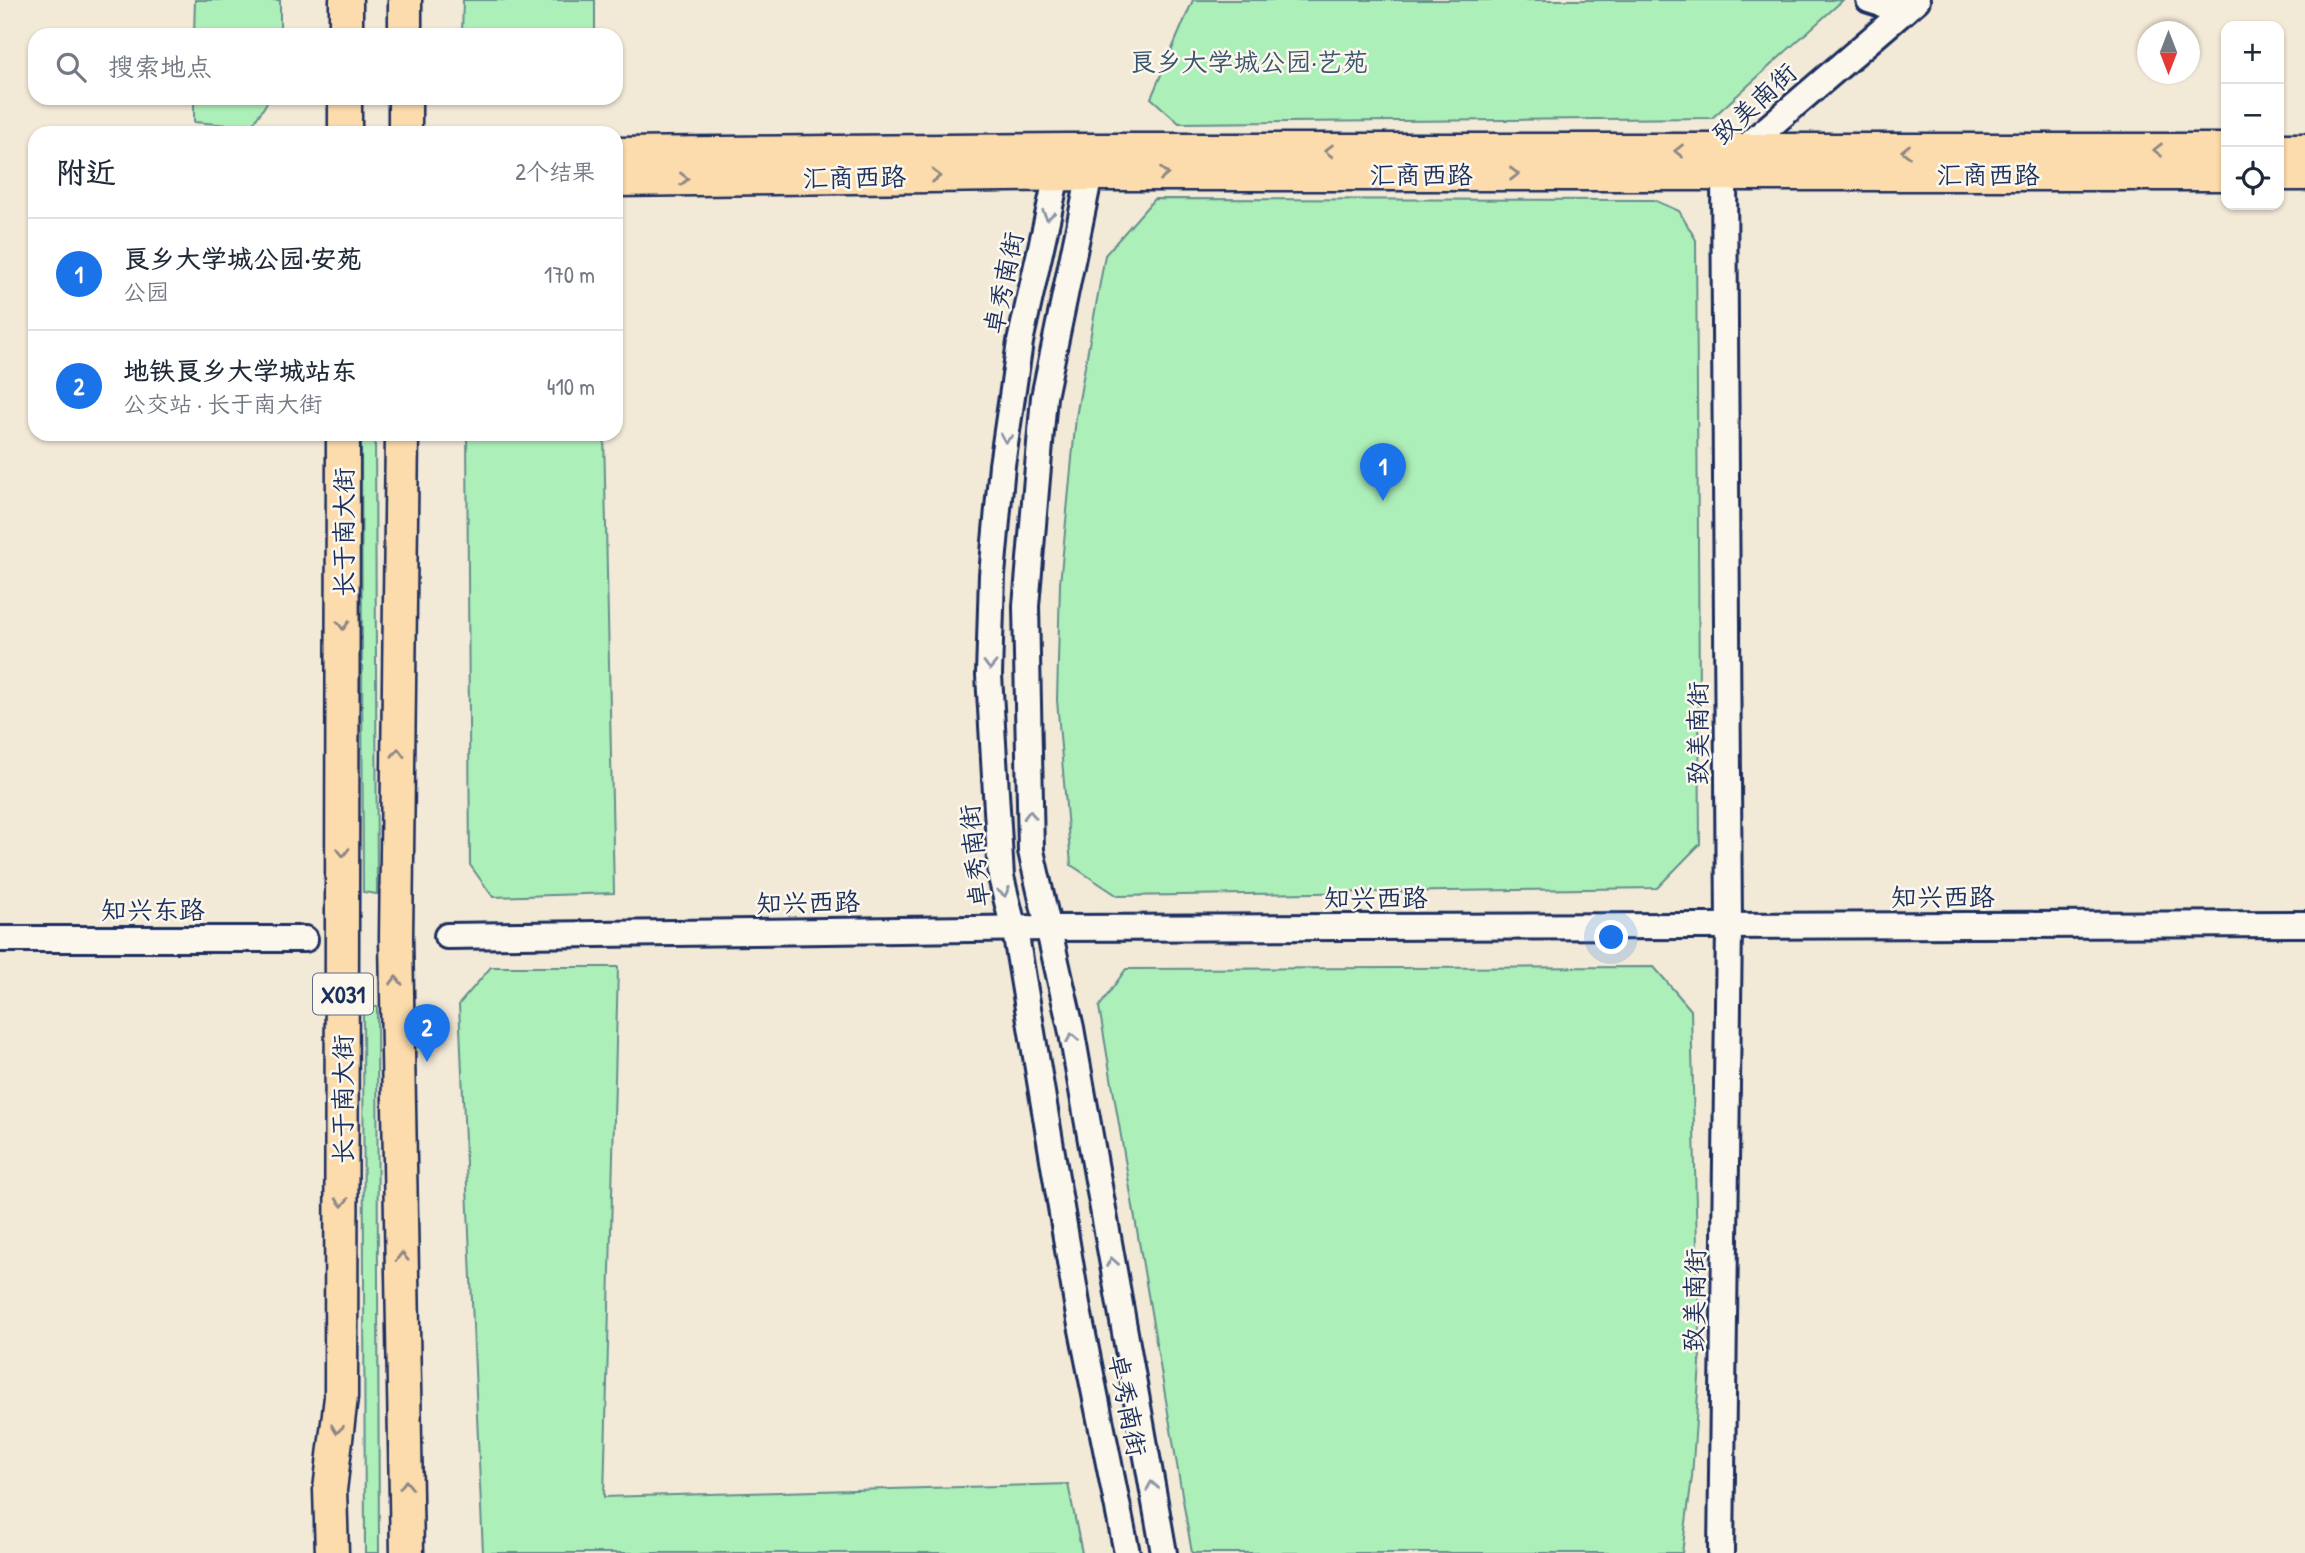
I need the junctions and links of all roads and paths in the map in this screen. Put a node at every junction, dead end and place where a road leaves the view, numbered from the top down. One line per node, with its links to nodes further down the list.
1 (346, 0): 5 (main road)
2 (405, 0): 6 (main road)
3 (1869, 0): 4 (street)
4 (1910, 5): 16 (street, 致美南街)
5 (346, 28)
6 (405, 28)
7 (345, 105): 9 (main road)
8 (405, 105): 10 (main road)
9 (345, 126)
10 (405, 126)
11 (2221, 150): 16 (main road, 汇商西路, one-way to 16)
12 (2284, 150): 13 (main road)
13 (2305, 150)
14 (623, 154): 15 (main road, 汇商西路)
15 (1078, 162): 16 (main road, 汇商西路); 20 (main road, 汇商西路, one-way to 15); 25 (street, 卓秀南街, one-way to 15); 26 (street, 卓秀南街, one-way to 26)
16 (1732, 162): 17 (main road, 汇商西路); 24 (street, 致美南街)
17 (2221, 174)
18 (2284, 174): 19 (main road)
19 (2305, 174)
20 (623, 180)
21 (343, 441): 30 (main road, 长于南大街 / X031, one-way to 30)
22 (401, 441): 31 (main road, X031, one-way to 22)
23 (2305, 924): 24 (street, 知兴西路)
24 (1729, 927): 25 (street, 知兴西路); 34 (street, 致美南街)
25 (1049, 928): 26 (street, 知兴西路); 33 (street, 卓秀南街, one-way to 25)
26 (1013, 930): 27 (street, 知兴西路); 32 (street, 卓秀南街)
27 (447, 936)
28 (0, 939): 29 (street, 知兴东路)
29 (305, 939)
30 (332, 1553)
31 (407, 1553)
32 (1127, 1553)
33 (1164, 1553)
34 (1721, 1553)

